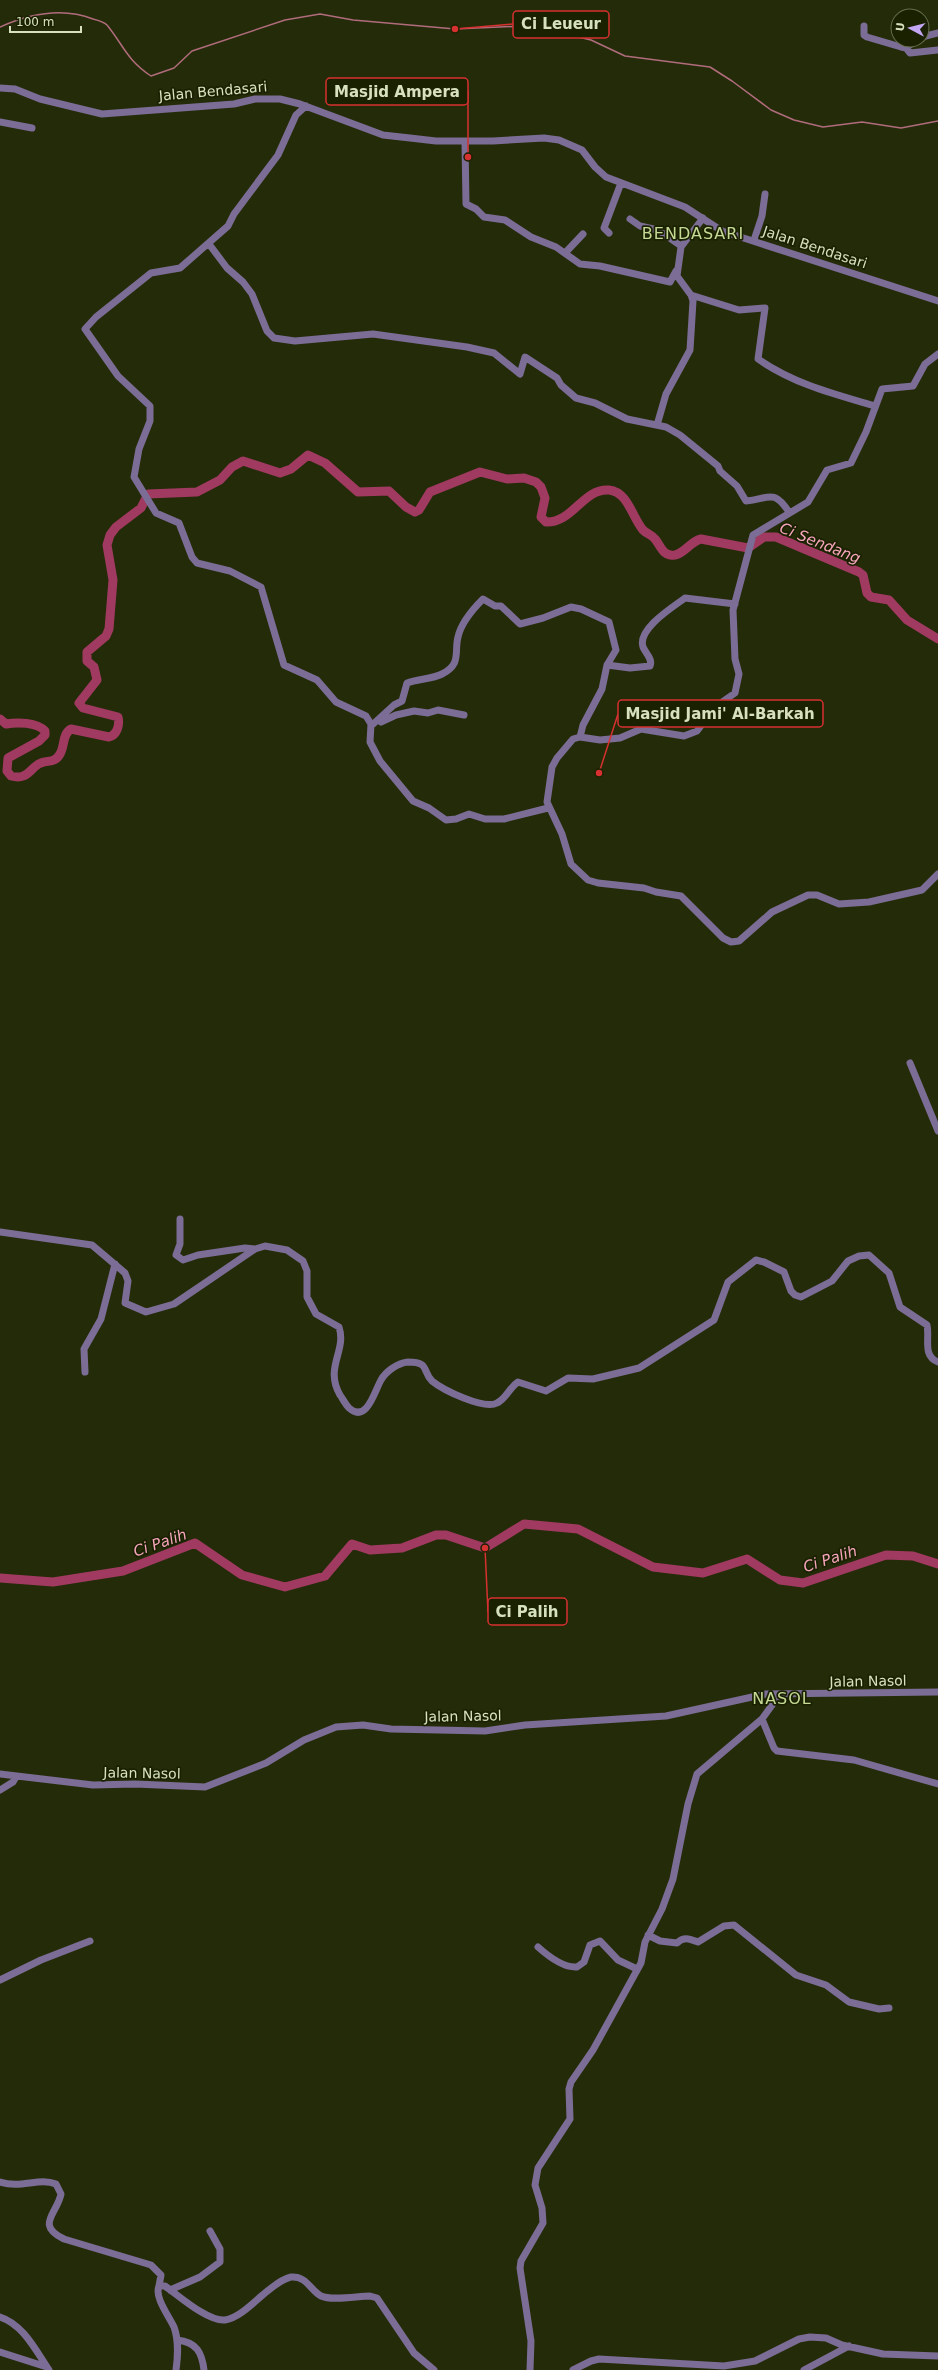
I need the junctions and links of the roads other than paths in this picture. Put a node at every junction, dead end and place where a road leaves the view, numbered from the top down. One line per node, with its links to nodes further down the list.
1 (864, 31): 2 (street)
2 (890, 42)
3 (906, 48): 4 (street)
4 (938, 50)
5 (0, 88): 6 (street, Jalan Bendasari)
6 (306, 106): 9 (street, Jalan Bendasari); 17 (street)
7 (0, 122): 8 (street)
8 (32, 128)
9 (465, 142): 10 (street, Jalan Bendasari); 19 (street)
10 (621, 183): 12 (street, Jalan Bendasari); 14 (street)
11 (765, 194): 16 (street)
12 (703, 218): 16 (street, Jalan Bendasari); 18 (street)
13 (630, 220): 18 (street)
14 (609, 233)
15 (583, 234): 19 (street)
16 (754, 240): 22 (street, Jalan Bendasari)
17 (209, 244): 25 (street); 30 (street)
18 (681, 246): 20 (street)
19 (565, 253): 20 (street)
20 (676, 271): 21 (street)
21 (691, 295): 24 (street); 25 (street)
22 (938, 301)
23 (938, 354): 24 (street)
24 (875, 406): 26 (street)
25 (657, 425): 26 (street)
26 (790, 512): 27 (street)
27 (735, 604): 28 (street); 31 (street)
28 (607, 666): 30 (street); 31 (street)
29 (464, 715): 30 (street)
30 (371, 726): 32 (street)
31 (580, 737): 32 (street)
32 (548, 808): 33 (street)
33 (938, 874)
34 (910, 1063): 35 (street)
35 (938, 1131)
36 (180, 1219): 38 (street)
37 (0, 1232): 39 (street)
38 (256, 1249): 39 (street); 40 (street)
39 (115, 1264): 41 (street)
40 (938, 1362)
41 (85, 1372)
42 (938, 1692): 43 (street, Jalan Nasol)
43 (780, 1694): 44 (street); 46 (street, Jalan Nasol)
44 (762, 1719): 47 (street); 49 (street)
45 (0, 1774): 46 (street, Jalan Nasol)
46 (16, 1776): 48 (street)
47 (938, 1784)
48 (0, 1790)
49 (648, 1935): 52 (street); 54 (street)
50 (90, 1941): 53 (street)
51 (538, 1947): 52 (street)
52 (637, 1969): 68 (street)
53 (0, 1980)
54 (889, 2008)
55 (0, 2182): 57 (street)
56 (210, 2231): 58 (street)
57 (159, 2286): 58 (street); 60 (street)
58 (170, 2290): 67 (street)
59 (0, 2317): 64 (street)
60 (177, 2340): 65 (street); 66 (street)
61 (849, 2346): 63 (street); 69 (street); 70 (street)
62 (0, 2352): 64 (street)
63 (938, 2356)
64 (48, 2368)
65 (176, 2370)
66 (204, 2370)
67 (434, 2370)
68 (530, 2370)
69 (573, 2370)
70 (804, 2370)

